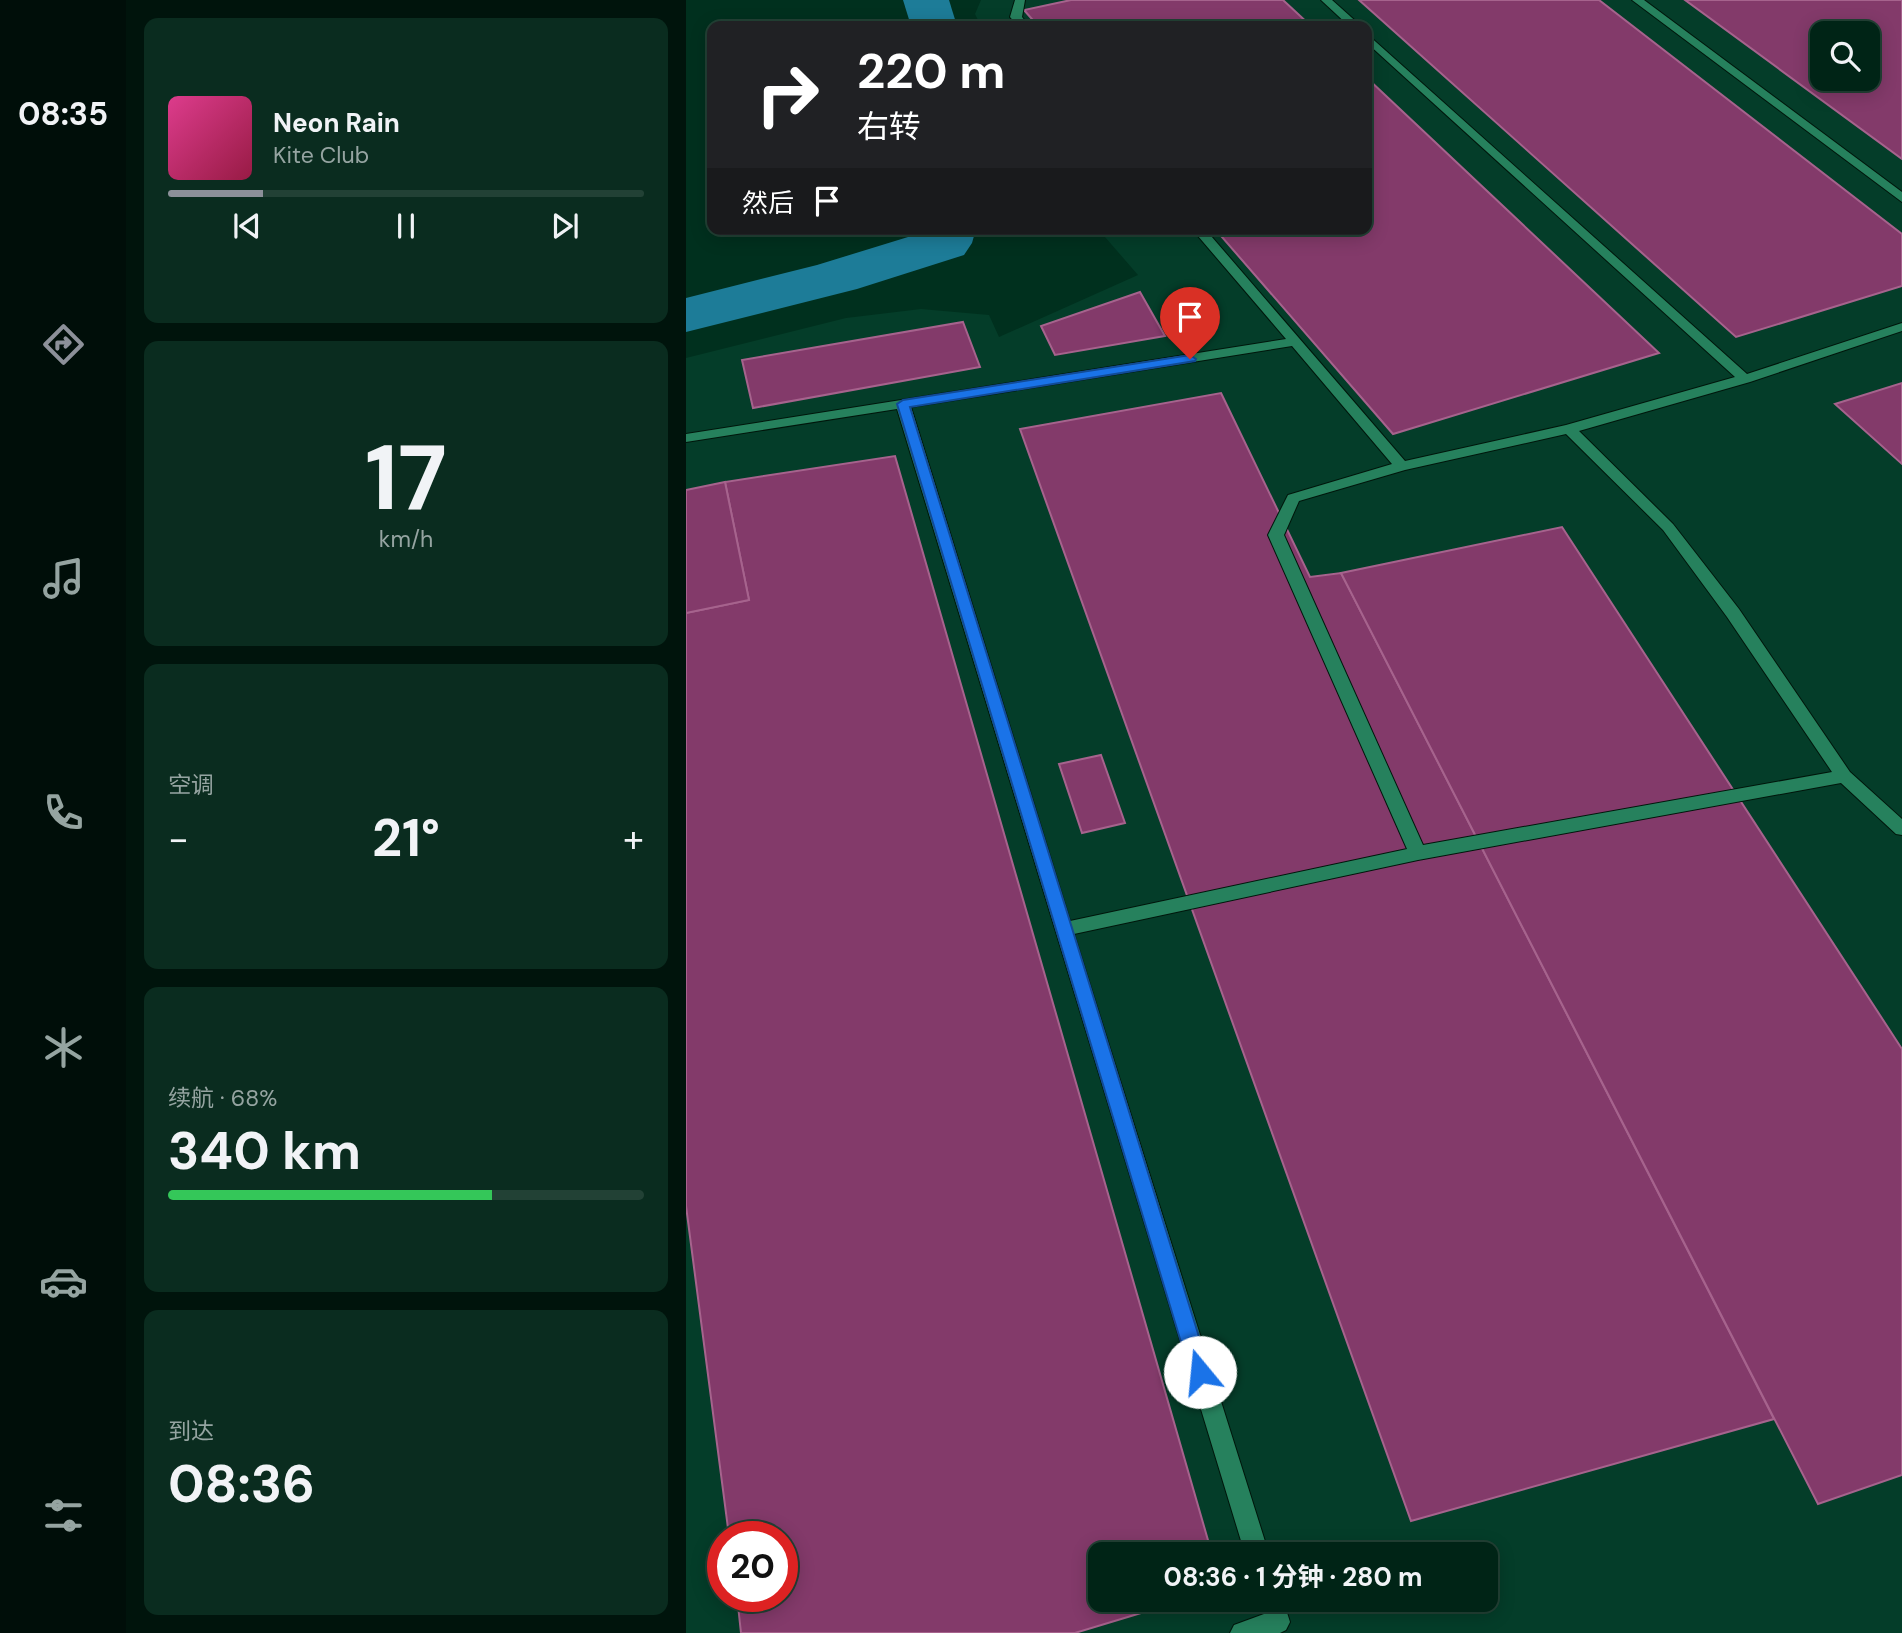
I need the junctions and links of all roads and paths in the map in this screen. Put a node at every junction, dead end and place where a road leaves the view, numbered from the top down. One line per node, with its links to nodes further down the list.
1 (1020, 0): 4 (lane)
2 (1326, 0): 5 (lane)
3 (1637, 0): 7 (lane)
4 (1020, 21)
5 (1349, 21)
6 (1372, 42): 11 (lane)
7 (1902, 198)
8 (1203, 235): 10 (lane)
9 (1902, 327): 11 (lane)
10 (1294, 342): 12 (lane); 15 (lane)
11 (1745, 379): 13 (lane)
12 (903, 404): 14 (lane); 19 (lane)
13 (1570, 429): 15 (lane); 16 (lane)
14 (686, 438)
15 (1402, 466): 18 (lane)
16 (1844, 776): 17 (lane); 18 (lane)
17 (1902, 829)
18 (1418, 853): 19 (lane)
19 (1063, 929): 20 (lane)
20 (1253, 1542)
21 (1275, 1612): 22 (lane)
22 (1242, 1633)

